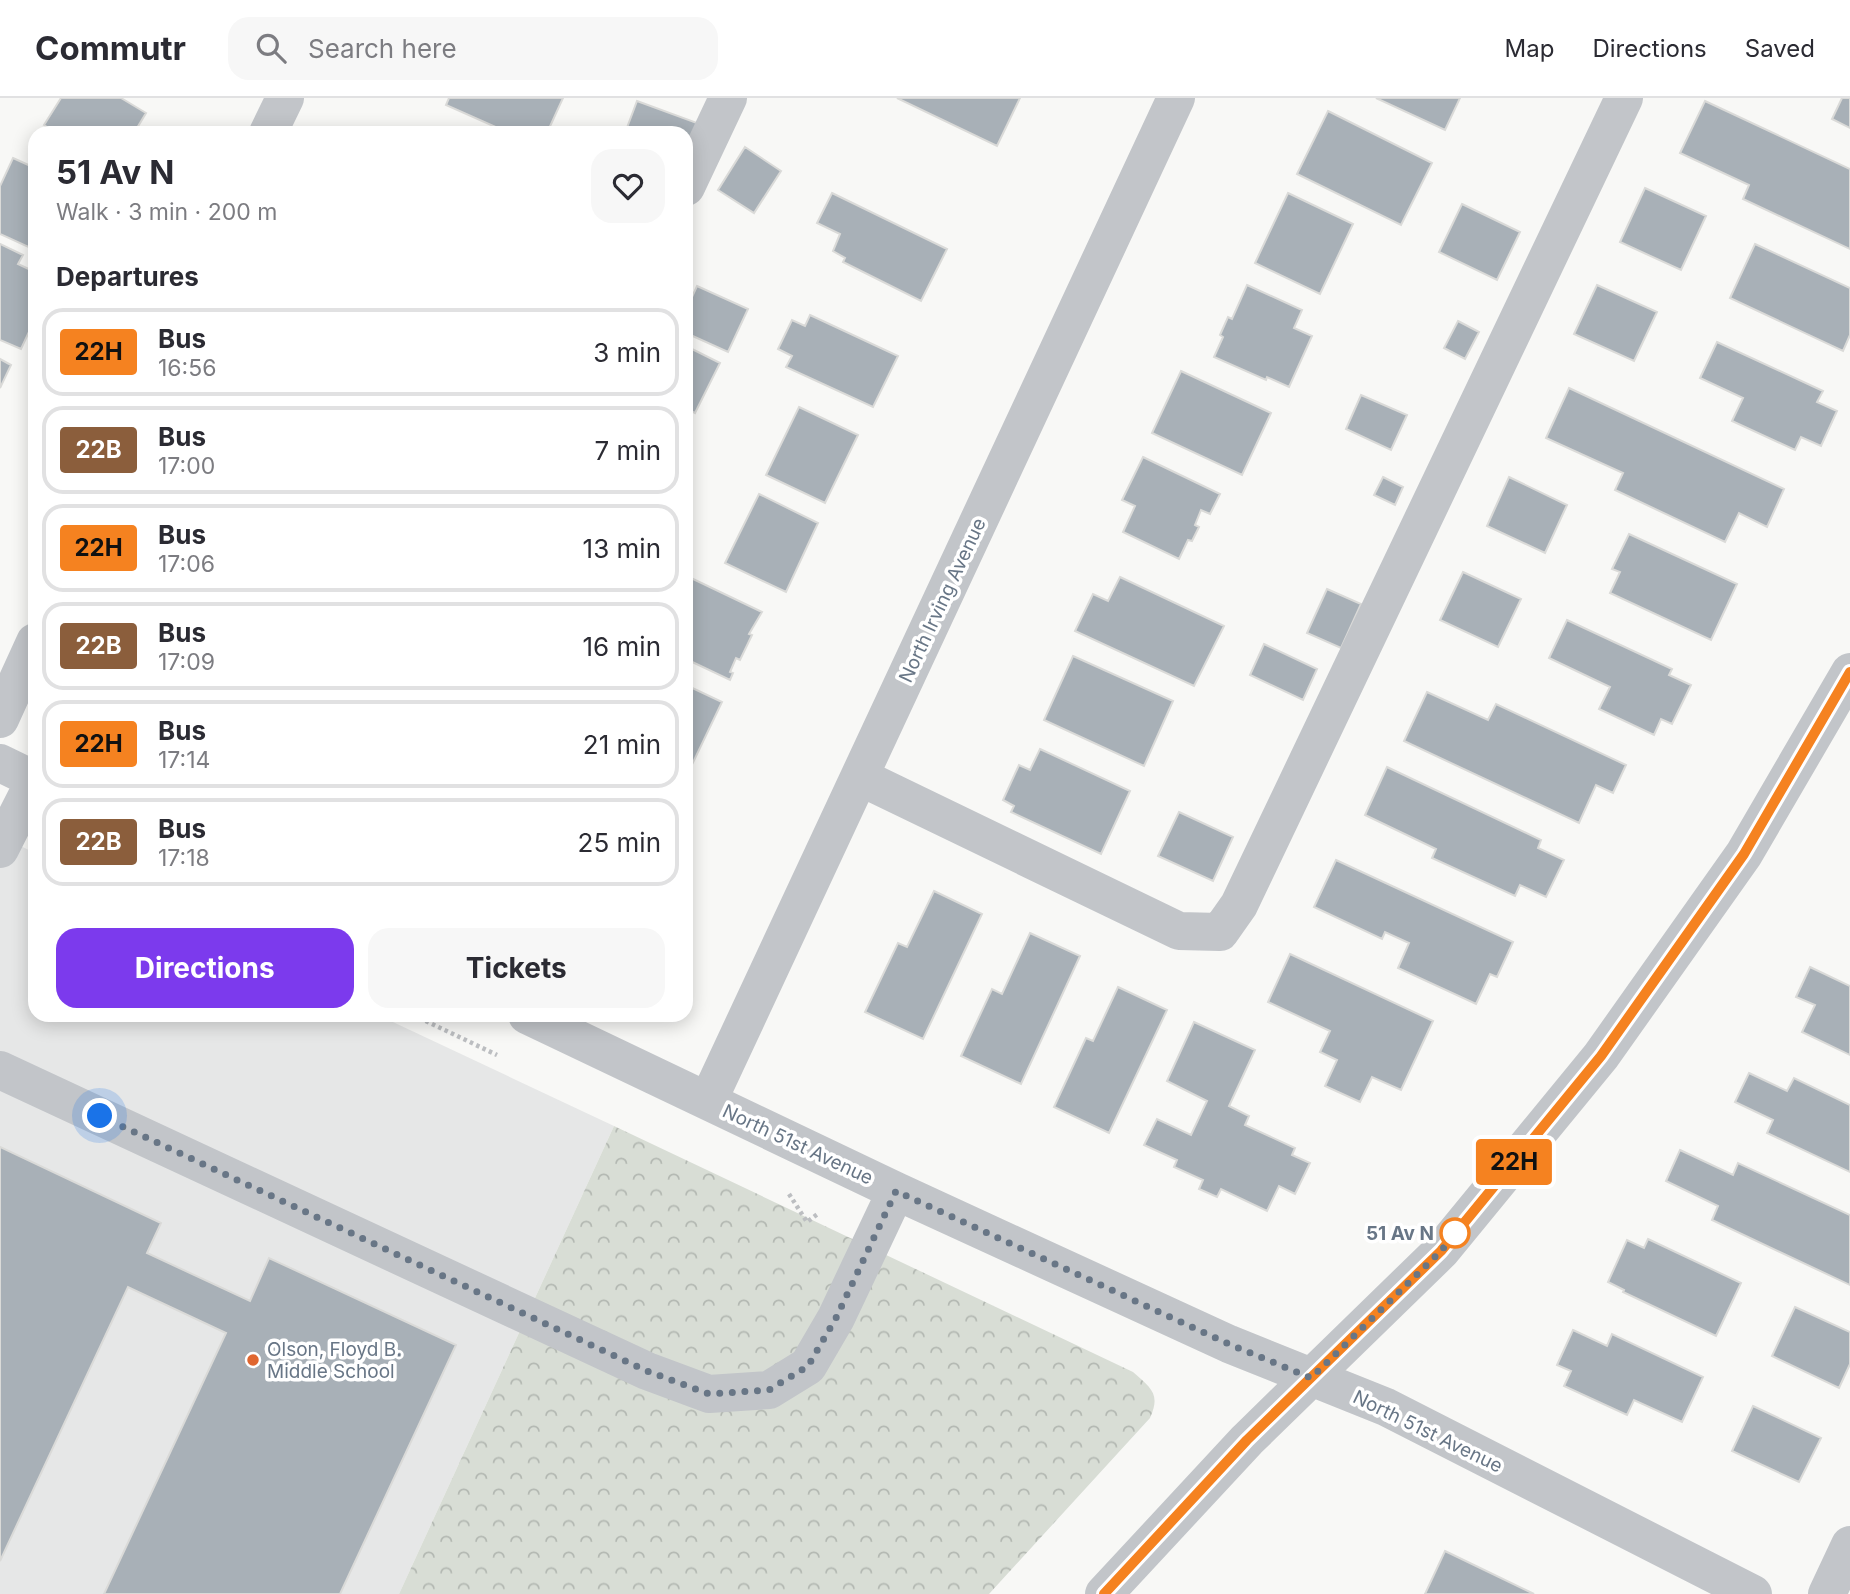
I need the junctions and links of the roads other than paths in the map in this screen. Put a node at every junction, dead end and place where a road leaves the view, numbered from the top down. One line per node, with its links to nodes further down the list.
1 (285, 98): 5 (street)
2 (728, 98): 6 (street)
3 (1176, 98): 12 (street, North Irving Avenue)
4 (1624, 98): 12 (street)
5 (271, 126)
6 (693, 172)
7 (28, 657): 9 (street)
8 (1850, 672): 19 (street)
9 (0, 719)
10 (0, 764): 11 (street)
11 (28, 777)
12 (860, 777): 17 (street, North Irving Avenue)
13 (28, 794): 14 (street)
14 (0, 849)
15 (542, 1022): 17 (street, North 51st Avenue)
16 (0, 1070): 18 (street)
17 (708, 1101): 18 (street, North 51st Avenue)
18 (896, 1191): 19 (street, North 51st Avenue)
19 (1311, 1378): 21 (street); 22 (street, North 51st Avenue)
20 (1850, 1545): 23 (street)
21 (1104, 1594)
22 (1753, 1594)
23 (1827, 1594)

